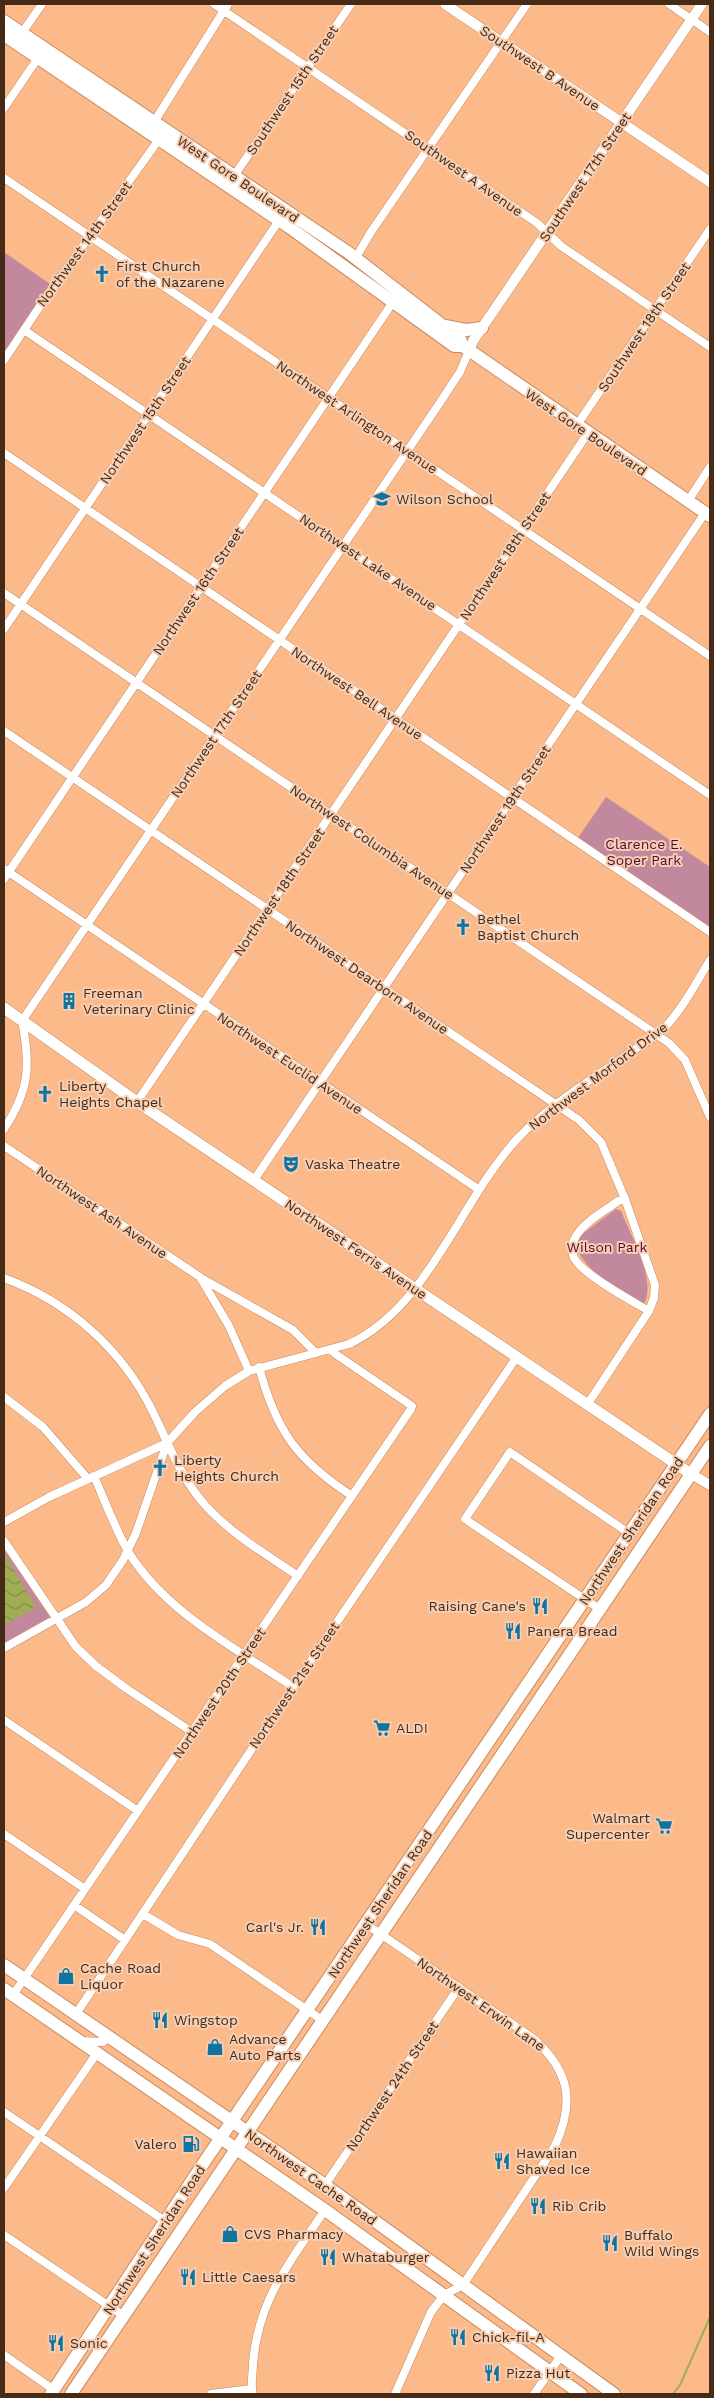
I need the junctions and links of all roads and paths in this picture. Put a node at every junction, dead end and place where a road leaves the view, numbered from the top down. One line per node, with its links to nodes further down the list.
1 (42, 4): 13 (street)
2 (214, 4): 8 (street, Southwest A Avenue)
3 (350, 4): 17 (street, Southwest 15th Street)
4 (445, 4): 15 (street, Southwest B Avenue)
5 (527, 4): 15 (street)
6 (669, 4): 9 (street)
7 (702, 4): 9 (street, Southwest 17th Street)
8 (226, 7): 17 (street, Southwest A Avenue); 19 (street)
9 (692, 20): 12 (street); 20 (street, Southwest 17th Street)
10 (4, 21): 13 (main road, West Gore Boulevard)
11 (4, 29): 13 (main road)
12 (710, 32)
13 (22, 33): 19 (main road, West Gore Boulevard)
14 (4, 35): 16 (main road, West Gore Boulevard)
15 (501, 42): 20 (street, Southwest B Avenue); 22 (street)
16 (38, 58): 18 (street); 21 (main road, West Gore Boulevard)
17 (308, 66): 22 (street, Southwest A Avenue); 23 (street, Southwest 15th Street)
18 (4, 108)
19 (154, 122): 21 (main road, West Gore Boulevard)
20 (622, 123): 25 (street, Southwest B Avenue); 28 (street, Southwest 17th Street)
21 (162, 135): 23 (main road, West Gore Boulevard); 26 (main road, West Gore Boulevard); 29 (street, Northwest 14th Street)
22 (429, 148): 28 (street, Southwest A Avenue); 30 (street)
23 (234, 176): 26 (main road, West Gore Boulevard)
24 (4, 178): 29 (street, Northwest Arlington Avenue)
25 (710, 182)
26 (282, 215): 30 (main road, West Gore Boulevard); 31 (main road, West Gore Boulevard); 33 (street, Northwest 15th Street)
27 (710, 229): 32 (street, Southwest 18th Street)
28 (547, 233): 32 (street, Southwest A Avenue); 35 (street, Southwest 17th Street)
29 (90, 236): 33 (street, Northwest Arlington Avenue); 36 (street, Northwest 14th Street)
30 (355, 258): 34 (main road, West Gore Boulevard)
31 (393, 302): 38 (main road, West Gore Boulevard); 40 (street, Northwest 16th Street)
32 (655, 310): 37 (street, Southwest A Avenue); 42 (street, Southwest 18th Street)
33 (213, 319): 40 (street, Northwest Arlington Avenue); 41 (street, Northwest 15th Street)
34 (443, 325): 35 (main road); 38 (main road, West Gore Boulevard)
35 (482, 328): 38 (street, Southwest 17th Street)
36 (24, 330): 39 (street, Northwest 14th Street); 41 (street, Northwest Lake Avenue)
37 (710, 348)
38 (466, 349): 42 (main road, West Gore Boulevard); 44 (street, Northwest 17th Street)
39 (4, 360)
40 (328, 398): 44 (street, Northwest Arlington Avenue); 47 (street, Northwest 16th Street)
41 (149, 414): 47 (street, Northwest Lake Avenue); 49 (street, Northwest 15th Street)
42 (577, 426): 43 (main road, West Gore Boulevard)
43 (588, 433): 48 (main road, West Gore Boulevard); 51 (street, Northwest 18th Street)
44 (407, 452): 51 (street, Northwest Arlington Avenue); 52 (street, Northwest 17th Street)
45 (4, 453): 49 (street, Northwest Bell Avenue)
46 (710, 467): 48 (street)
47 (265, 492): 52 (street, Northwest Lake Avenue); 53 (street, Northwest 16th Street)
48 (688, 501): 50 (main road, West Gore Boulevard)
49 (85, 508): 53 (street, Northwest Bell Avenue); 55 (street, Northwest 15th Street)
50 (708, 514): 56 (street, Northwest 19th Street)
51 (523, 530): 56 (street, Northwest Arlington Avenue); 57 (street, Northwest 18th Street)
52 (344, 545): 57 (street, Northwest Lake Avenue); 59 (street, Northwest 17th Street)
53 (201, 587): 59 (street, Northwest Bell Avenue); 61 (street, Northwest 16th Street)
54 (4, 593): 55 (street, Northwest Columbia Avenue)
55 (20, 604): 58 (street, Northwest 15th Street); 61 (street, Northwest Columbia Avenue)
56 (640, 609): 60 (street, Northwest Arlington Avenue); 62 (street, Northwest 19th Street)
57 (459, 624): 62 (street, Northwest Lake Avenue); 63 (street, Northwest 18th Street)
58 (4, 629)
59 (280, 640): 63 (street, Northwest Bell Avenue); 65 (street, Northwest 17th Street)
60 (710, 656)
61 (136, 682): 65 (street, Northwest Columbia Avenue); 66 (street, Northwest 16th Street)
62 (576, 704): 67 (street, Northwest Lake Avenue); 68 (street, Northwest 19th Street)
63 (395, 719): 68 (street, Northwest Bell Avenue); 69 (street, Northwest 18th Street)
64 (4, 732): 66 (street, Northwest Dearborn Avenue)
65 (215, 736): 69 (street, Northwest Columbia Avenue); 70 (street, Northwest 17th Street)
66 (72, 778): 70 (street, Northwest Dearborn Avenue); 71 (street, Northwest 16th Street)
67 (710, 795)
68 (512, 798): 72 (street, Northwest 19th Street); 75 (street, Northwest Bell Avenue)
69 (331, 814): 72 (street, Northwest Columbia Avenue); 73 (street, Northwest 18th Street)
70 (151, 831): 73 (street, Northwest Dearborn Avenue); 74 (street, Northwest 17th Street)
71 (5, 874): 74 (street, Northwest Euclid Avenue)
72 (448, 893): 77 (street, Northwest 19th Street); 81 (street, Northwest Columbia Avenue)
73 (267, 909): 77 (street, Northwest Dearborn Avenue); 78 (street, Northwest 18th Street)
74 (87, 926): 78 (street, Northwest Euclid Avenue); 80 (street, Northwest 17th Street)
75 (710, 932)
76 (710, 960): 81 (street, Northwest Morford Drive)
77 (384, 988): 82 (street, Northwest 19th Street); 86 (street, Northwest Dearborn Avenue)
78 (203, 1004): 82 (street, Northwest Euclid Avenue); 85 (street, Northwest 18th Street)
79 (4, 1008): 80 (main road, Northwest Ferris Avenue)
80 (22, 1021): 85 (main road, Northwest Ferris Avenue); 88 (street)
81 (656, 1035): 83 (street, Northwest Columbia Avenue); 86 (street, Northwest Morford Drive)
82 (319, 1083): 90 (street, Northwest 19th Street); 91 (street, Northwest Euclid Avenue)
83 (702, 1093): 84 (street); 87 (street, Northwest Columbia Avenue)
84 (710, 1093)
85 (137, 1102): 90 (main road, Northwest Ferris Avenue)
86 (558, 1105): 91 (street, Northwest Morford Drive); 92 (street, Northwest Dearborn Avenue)
87 (710, 1117)
88 (4, 1129)
89 (4, 1146): 93 (street, Northwest Ash Avenue)
90 (254, 1180): 95 (main road, Northwest Ferris Avenue)
91 (478, 1189): 95 (street, Northwest Morford Drive)
92 (624, 1199): 96 (street, Northwest Dearborn Avenue); 96 (street)
93 (200, 1277): 98 (street, Northwest Ash Avenue); 101 (street, Northwest Ash Avenue)
94 (4, 1278): 105 (street)
95 (414, 1288): 97 (street, Northwest Morford Drive); 99 (main road, Northwest Ferris Avenue)
96 (649, 1312): 103 (street, Northwest Dearborn Avenue)
97 (333, 1349): 98 (street, Northwest Morford Drive); 111 (street, Northwest 20th Street)
98 (316, 1353): 100 (street, Northwest Morford Drive)
99 (516, 1358): 103 (main road, Northwest Ferris Avenue); 125 (street, Northwest 21st Street)
100 (259, 1367): 101 (street, Northwest Morford Drive); 111 (street)
101 (249, 1371): 105 (street, Northwest Morford Drive)
102 (4, 1397): 109 (street)
103 (587, 1405): 107 (main road, Northwest Ferris Avenue)
104 (710, 1414): 107 (main road, Northwest Sheridan Road)
105 (167, 1443): 109 (street); 115 (street); 116 (street)
106 (710, 1446): 108 (main road, Northwest Sheridan Road)
107 (676, 1465): 108 (main road, Northwest Ferris Avenue); 113 (main road, Northwest Sheridan Road)
108 (691, 1474): 110 (street, Northwest Ferris Avenue); 118 (main road, Northwest Sheridan Road)
109 (91, 1478): 112 (street); 115 (street)
110 (710, 1485)
111 (352, 1496): 116 (street, Northwest 20th Street)
112 (4, 1522)
113 (630, 1534): 117 (main road, Northwest Sheridan Road); 117 (street)
114 (4, 1541): 119 (street)
115 (128, 1551): 119 (street); 122 (street)
116 (298, 1576): 122 (street, Northwest 20th Street)
117 (585, 1599): 118 (street); 120 (main road, Northwest Sheridan Road)
118 (601, 1610): 124 (main road, Northwest Sheridan Road)
119 (57, 1619): 121 (street); 127 (street)
120 (568, 1624): 123 (main road, Northwest Sheridan Road); 124 (main road)
121 (4, 1648)
122 (245, 1655): 125 (street); 127 (street, Northwest 20th Street)
123 (538, 1668): 128 (main road); 134 (main road, Northwest Sheridan Road)
124 (554, 1679): 128 (main road, Northwest Sheridan Road)
125 (293, 1687): 133 (street, Northwest 21st Street)
126 (4, 1720): 129 (street)
127 (192, 1732): 129 (street, Northwest 20th Street)
128 (503, 1753): 135 (main road, Northwest Sheridan Road)
129 (138, 1811): 131 (street, Northwest 20th Street)
130 (4, 1834): 131 (street)
131 (85, 1889): 132 (street, Northwest 20th Street)
132 (74, 1905): 136 (street); 138 (street, Northwest 20th Street)
133 (143, 1914): 136 (street, Northwest 21st Street); 141 (street)
134 (366, 1924): 135 (street, Northwest Erwin Lane); 141 (main road, Northwest Sheridan Road)
135 (380, 1934): 139 (street, Northwest Erwin Lane); 143 (main road, Northwest Sheridan Road)
136 (125, 1940): 142 (street, Northwest 21st Street)
137 (4, 1965): 138 (main road, Northwest Cache Road)
138 (24, 1979): 140 (street, Northwest 20th Street); 142 (main road, Northwest Cache Road)
139 (459, 1987): 153 (street, Northwest 24th Street); 158 (street, Northwest Erwin Lane)
140 (8, 1992): 145 (main road, Northwest Cache Road)
141 (308, 2010): 143 (street); 148 (main road, Northwest Sheridan Road)
142 (76, 2014): 144 (main road, Northwest Cache Road)
143 (322, 2020): 149 (main road, Northwest Sheridan Road)
144 (108, 2036): 145 (street); 148 (main road, Northwest Cache Road)
145 (78, 2040): 146 (main road, Northwest Cache Road)
146 (97, 2053): 150 (street); 151 (main road, Northwest Cache Road)
147 (4, 2112): 150 (street)
148 (232, 2122): 149 (main road, Northwest Cache Road); 151 (main road, Northwest Sheridan Road)
149 (248, 2132): 152 (main road, Northwest Sheridan Road); 153 (main road, Northwest Cache Road)
150 (39, 2136): 154 (street); 156 (street)
151 (221, 2138): 152 (main road, Northwest Cache Road); 156 (main road, Northwest Sheridan Road)
152 (237, 2149): 155 (main road, Northwest Cache Road); 161 (main road, Northwest Sheridan Road)
153 (325, 2185): 158 (main road, Northwest Cache Road)
154 (4, 2188)
155 (325, 2210): 159 (main road, Northwest Cache Road); 165 (street)
156 (165, 2221): 160 (main road, Northwest Sheridan Road)
157 (4, 2235): 160 (street)
158 (463, 2285): 159 (street); 163 (main road, Northwest Cache Road)
159 (444, 2295): 164 (main road, Northwest Cache Road); 169 (street)
160 (110, 2307): 161 (street); 166 (main road, Northwest Sheridan Road)
161 (124, 2316): 167 (main road, Northwest Sheridan Road)
162 (4, 2355): 166 (street)
163 (560, 2357): 164 (street); 172 (main road, Northwest Cache Road)
164 (549, 2371): 170 (street); 171 (main road, Northwest Cache Road)
165 (252, 2391): 168 (street)
166 (52, 2392)
167 (71, 2394)
168 (211, 2394)
169 (395, 2394)
170 (534, 2394)
171 (581, 2394)
172 (614, 2394)

